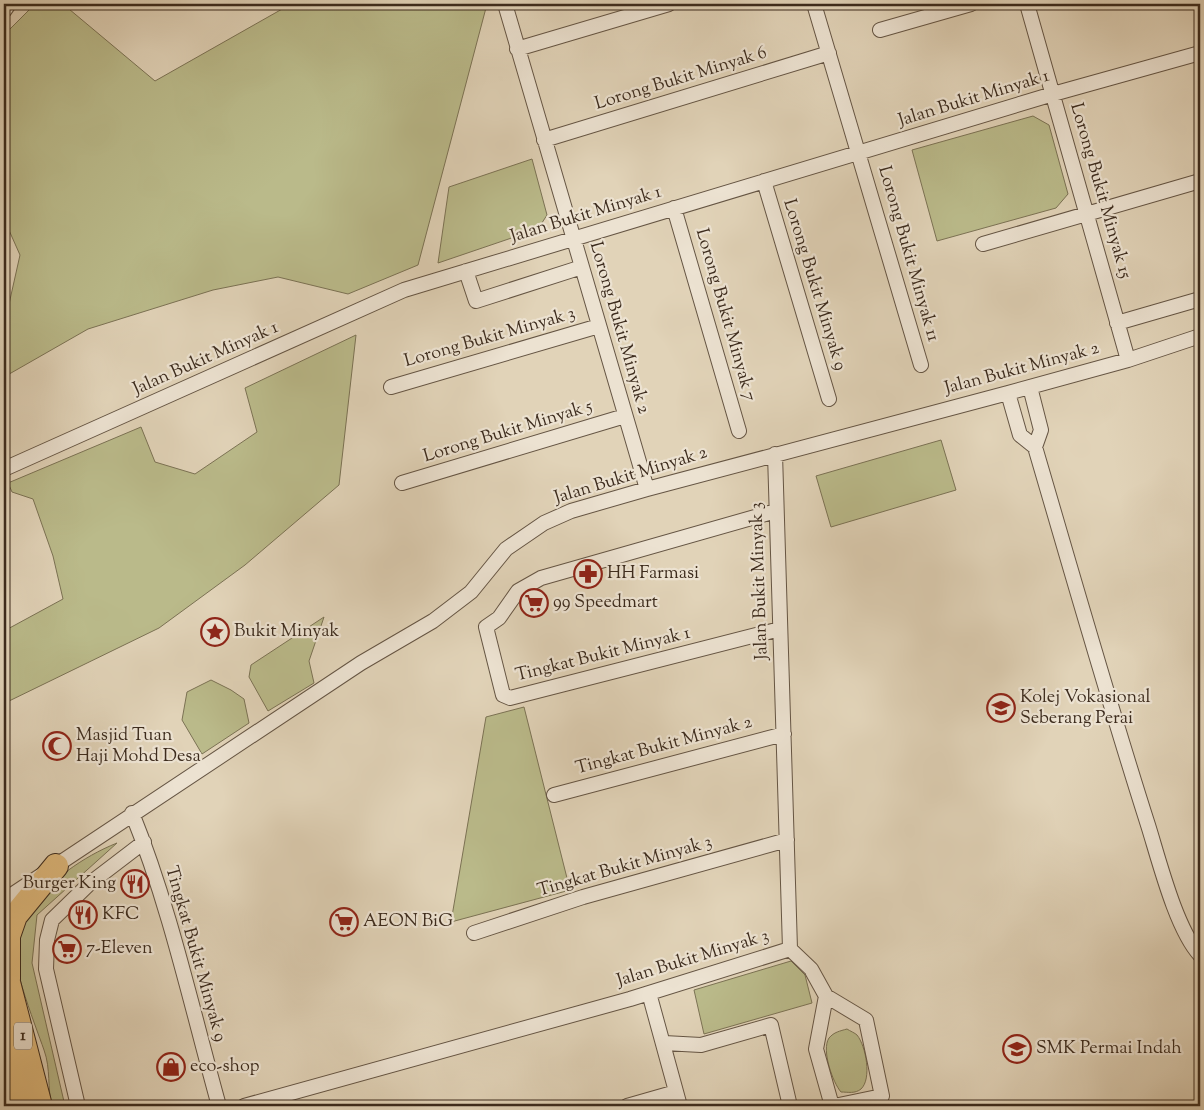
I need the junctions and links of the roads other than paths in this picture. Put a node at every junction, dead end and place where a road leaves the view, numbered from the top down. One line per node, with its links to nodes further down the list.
1 (9, 4): 7 (street)
2 (505, 4): 9 (street, Lorong Bukit Minyak 2)
3 (669, 4): 9 (street)
4 (814, 4): 10 (street, Lorong Bukit Minyak 11)
5 (971, 4): 8 (street)
6 (1027, 4): 12 (street, Lorong Bukit Minyak 15)
7 (4, 11)
8 (880, 30)
9 (517, 49): 13 (street, Lorong Bukit Minyak 2)
10 (829, 53): 13 (street, Lorong Bukit Minyak 6); 14 (street, Lorong Bukit Minyak 11)
11 (1200, 53): 12 (street, Jalan Bukit Minyak 1)
12 (1052, 94): 14 (street, Jalan Bukit Minyak 1); 18 (street, Lorong Bukit Minyak 15)
13 (544, 140): 19 (street, Lorong Bukit Minyak 2)
14 (860, 153): 15 (street, Jalan Bukit Minyak 1); 28 (street, Lorong Bukit Minyak 11)
15 (764, 181): 17 (street, Jalan Bukit Minyak 1); 32 (street, Lorong Bukit Minyak 9)
16 (1200, 181): 18 (street)
17 (674, 208): 19 (street, Jalan Bukit Minyak 1); 34 (street, Lorong Bukit Minyak 7)
18 (1086, 214): 20 (street); 24 (street, Lorong Bukit Minyak 15)
19 (574, 239): 21 (street, Lorong Bukit Minyak 2); 22 (street, Jalan Bukit Minyak 1)
20 (983, 244)
21 (582, 267): 22 (street); 25 (street, Lorong Bukit Minyak 2)
22 (466, 271): 37 (street, Jalan Bukit Minyak 1)
23 (1200, 298): 24 (street)
24 (1117, 323): 27 (street, Lorong Bukit Minyak 15)
25 (599, 326): 29 (street, Lorong Bukit Minyak 3); 33 (street, Lorong Bukit Minyak 2)
26 (1200, 336): 27 (street, Jalan Bukit Minyak 2)
27 (1128, 360): 30 (street, Jalan Bukit Minyak 2)
28 (922, 365)
29 (392, 386)
30 (1030, 387): 31 (street, Jalan Bukit Minyak 2); 35 (street)
31 (1008, 393): 35 (street); 36 (street, Jalan Bukit Minyak 2)
32 (829, 399)
33 (626, 416): 38 (street, Lorong Bukit Minyak 5); 39 (street, Lorong Bukit Minyak 2)
34 (739, 431)
35 (1035, 447): 53 (street)
36 (775, 454): 39 (street, Jalan Bukit Minyak 2); 40 (street, Jalan Bukit Minyak 3)
37 (4, 469)
38 (402, 484)
39 (647, 489): 44 (street, Jalan Bukit Minyak 2)
40 (776, 511): 41 (street, Jalan Bukit Minyak 3); 41 (street, Tingkat Bukit Minyak 1)
41 (780, 628): 42 (street, Jalan Bukit Minyak 3)
42 (784, 734): 43 (street, Tingkat Bukit Minyak 2); 45 (street, Jalan Bukit Minyak 3)
43 (554, 794)
44 (132, 813): 46 (street, Tingkat Bukit Minyak 9); 47 (street, Jalan Bukit Minyak 2)
45 (787, 840): 51 (street, Tingkat Bukit Minyak 3); 52 (street, Jalan Bukit Minyak 3)
46 (144, 842): 62 (street); 63 (street, Tingkat Bukit Minyak 9)
47 (56, 866): 48 (street, Jalan Bukit Minyak 2); 54 (highway)
48 (22, 886): 49 (street, Jalan Bukit Minyak 2); 50 (street, Jalan Bukit Minyak 2)
49 (4, 893)
50 (4, 900)
51 (474, 933)
52 (790, 949): 55 (street, Jalan Bukit Minyak 3); 56 (street)
53 (1200, 955)
54 (6, 973): 61 (highway, 1)
55 (649, 993): 57 (street); 64 (street, Jalan Bukit Minyak 3)
56 (826, 996): 68 (street); 68 (street)
57 (664, 1043): 59 (street); 67 (street)
58 (6, 1056): 60 (highway, 1)
59 (676, 1092): 65 (street); 66 (street)
60 (20, 1106)
61 (40, 1106)
62 (78, 1106)
63 (219, 1106)
64 (244, 1106)
65 (627, 1106)
66 (680, 1106)
67 (790, 1106)
68 (833, 1106)

